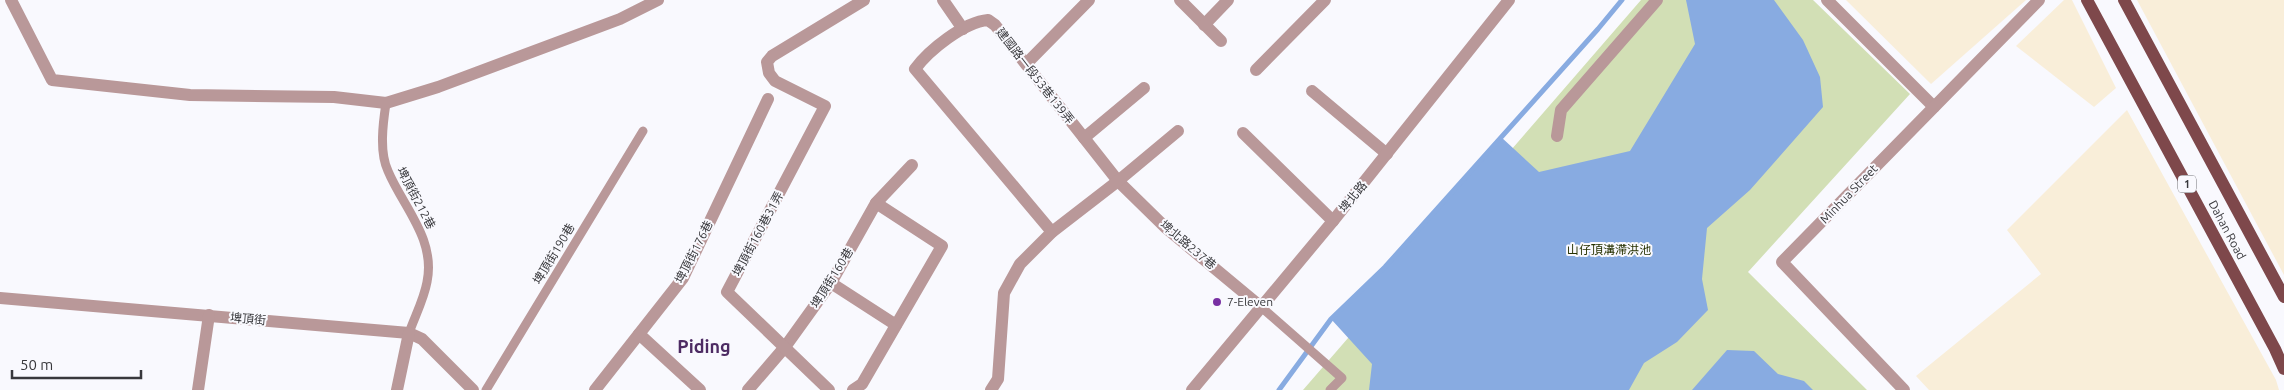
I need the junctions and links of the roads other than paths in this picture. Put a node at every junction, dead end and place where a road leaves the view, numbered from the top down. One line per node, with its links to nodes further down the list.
1 (11, 0): 23 (street)
2 (658, 0): 23 (street)
3 (864, 0): 44 (street, 埤頂街160巷31弄)
4 (943, 0): 16 (street)
5 (1089, 0): 18 (street)
6 (1180, 0): 15 (street)
7 (1228, 0): 15 (street)
8 (1325, 0): 19 (street)
9 (1509, 0): 30 (street, 埤北路)
10 (1657, 0): 28 (street)
11 (1827, 0): 24 (street)
12 (2039, 0): 24 (street, Minhua Street)
13 (2087, 0): 45 (main road, Dahan Road / 1)
14 (2124, 0): 37 (main road, Dahan Road)
15 (1204, 25): 17 (street)
16 (963, 29): 18 (street, 建國路一段53巷139弄); 35 (street, 建國路一段53巷139弄)
17 (1221, 41)
18 (1026, 64): 29 (street, 建國路一段53巷139弄)
19 (1256, 70)
20 (1144, 88): 29 (street)
21 (1312, 91): 30 (street)
22 (768, 99): 43 (street, 埤頂街176巷)
23 (386, 103): 42 (lane, 埤頂街212巷)
24 (1934, 108): 58 (street, Minhua Street)
25 (1178, 130): 32 (street)
26 (643, 131): 50 (lane, 埤頂街190巷)
27 (1243, 133): 34 (street)
28 (1557, 136)
29 (1084, 138): 32 (street, 建國路一段53巷139弄)
30 (1387, 154): 34 (street, 埤北路)
31 (912, 165): 33 (street, 埤頂街160巷)
32 (1118, 181): 35 (street); 39 (street, 埤北路237巷)
33 (876, 204): 36 (street, 埤頂街160巷); 41 (street)
34 (1333, 221): 39 (street, 埤北路)
35 (1052, 232): 55 (street)
36 (831, 283): 41 (street); 44 (street, 埤頂街160巷)
37 (2284, 297)
38 (0, 298): 40 (street, 埤頂街)
39 (1260, 306): 56 (street, 埤北路); 57 (lane)
40 (210, 315): 42 (street, 埤頂街); 47 (street)
41 (896, 326): 46 (street)
42 (409, 333): 48 (street); 49 (street, 埤頂街)
43 (639, 334): 51 (street, 埤頂街176巷); 52 (street)
44 (785, 347): 53 (street, 埤頂街160巷); 54 (street)
45 (2284, 369)
46 (860, 388)
47 (198, 390)
48 (397, 390)
49 (473, 390)
50 (486, 390)
51 (595, 390)
52 (700, 390)
53 (748, 390)
54 (829, 390)
55 (991, 390)
56 (1192, 390)
57 (1330, 390)
58 (1904, 390)

